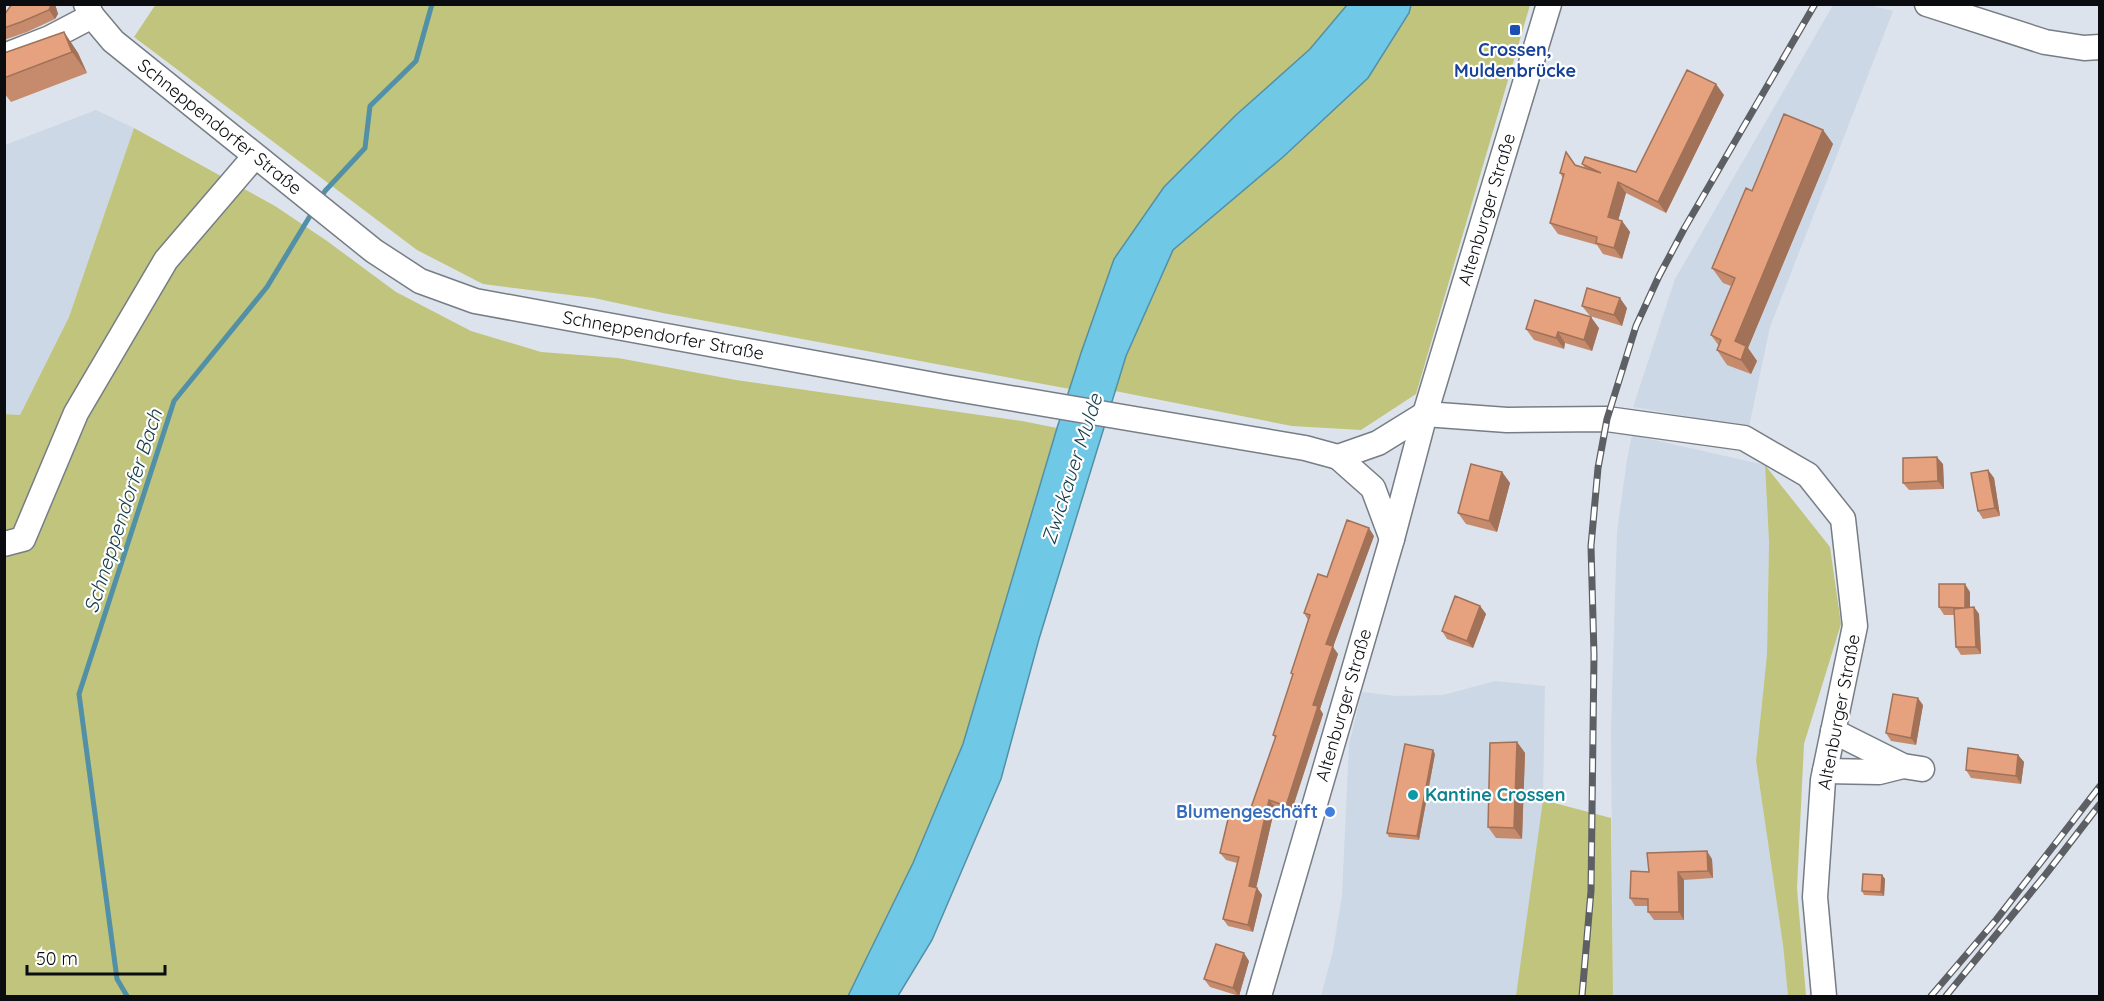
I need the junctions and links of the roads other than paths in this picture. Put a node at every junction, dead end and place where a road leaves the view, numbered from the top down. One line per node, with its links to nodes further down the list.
1 (1549, 4): 7 (street, Altenburger Straße)
2 (1927, 4): 4 (street)
3 (89, 10): 5 (street); 6 (street, Schneppendorfer Straße)
4 (2100, 47)
5 (4, 56)
6 (260, 160): 8 (street, Schneppendorfer Straße); 10 (street)
7 (1425, 414): 8 (street); 9 (street, Altenburger Straße); 11 (street, Altenburger Straße)
8 (1338, 457): 9 (street, Schneppendorfer Straße)
9 (1392, 539): 13 (street, Altenburger Straße)
10 (4, 544)
11 (1833, 731): 12 (street, Altenburger Straße); 12 (street)
12 (1825, 771): 14 (street, Altenburger Straße)
13 (1259, 996)
14 (1824, 996)

